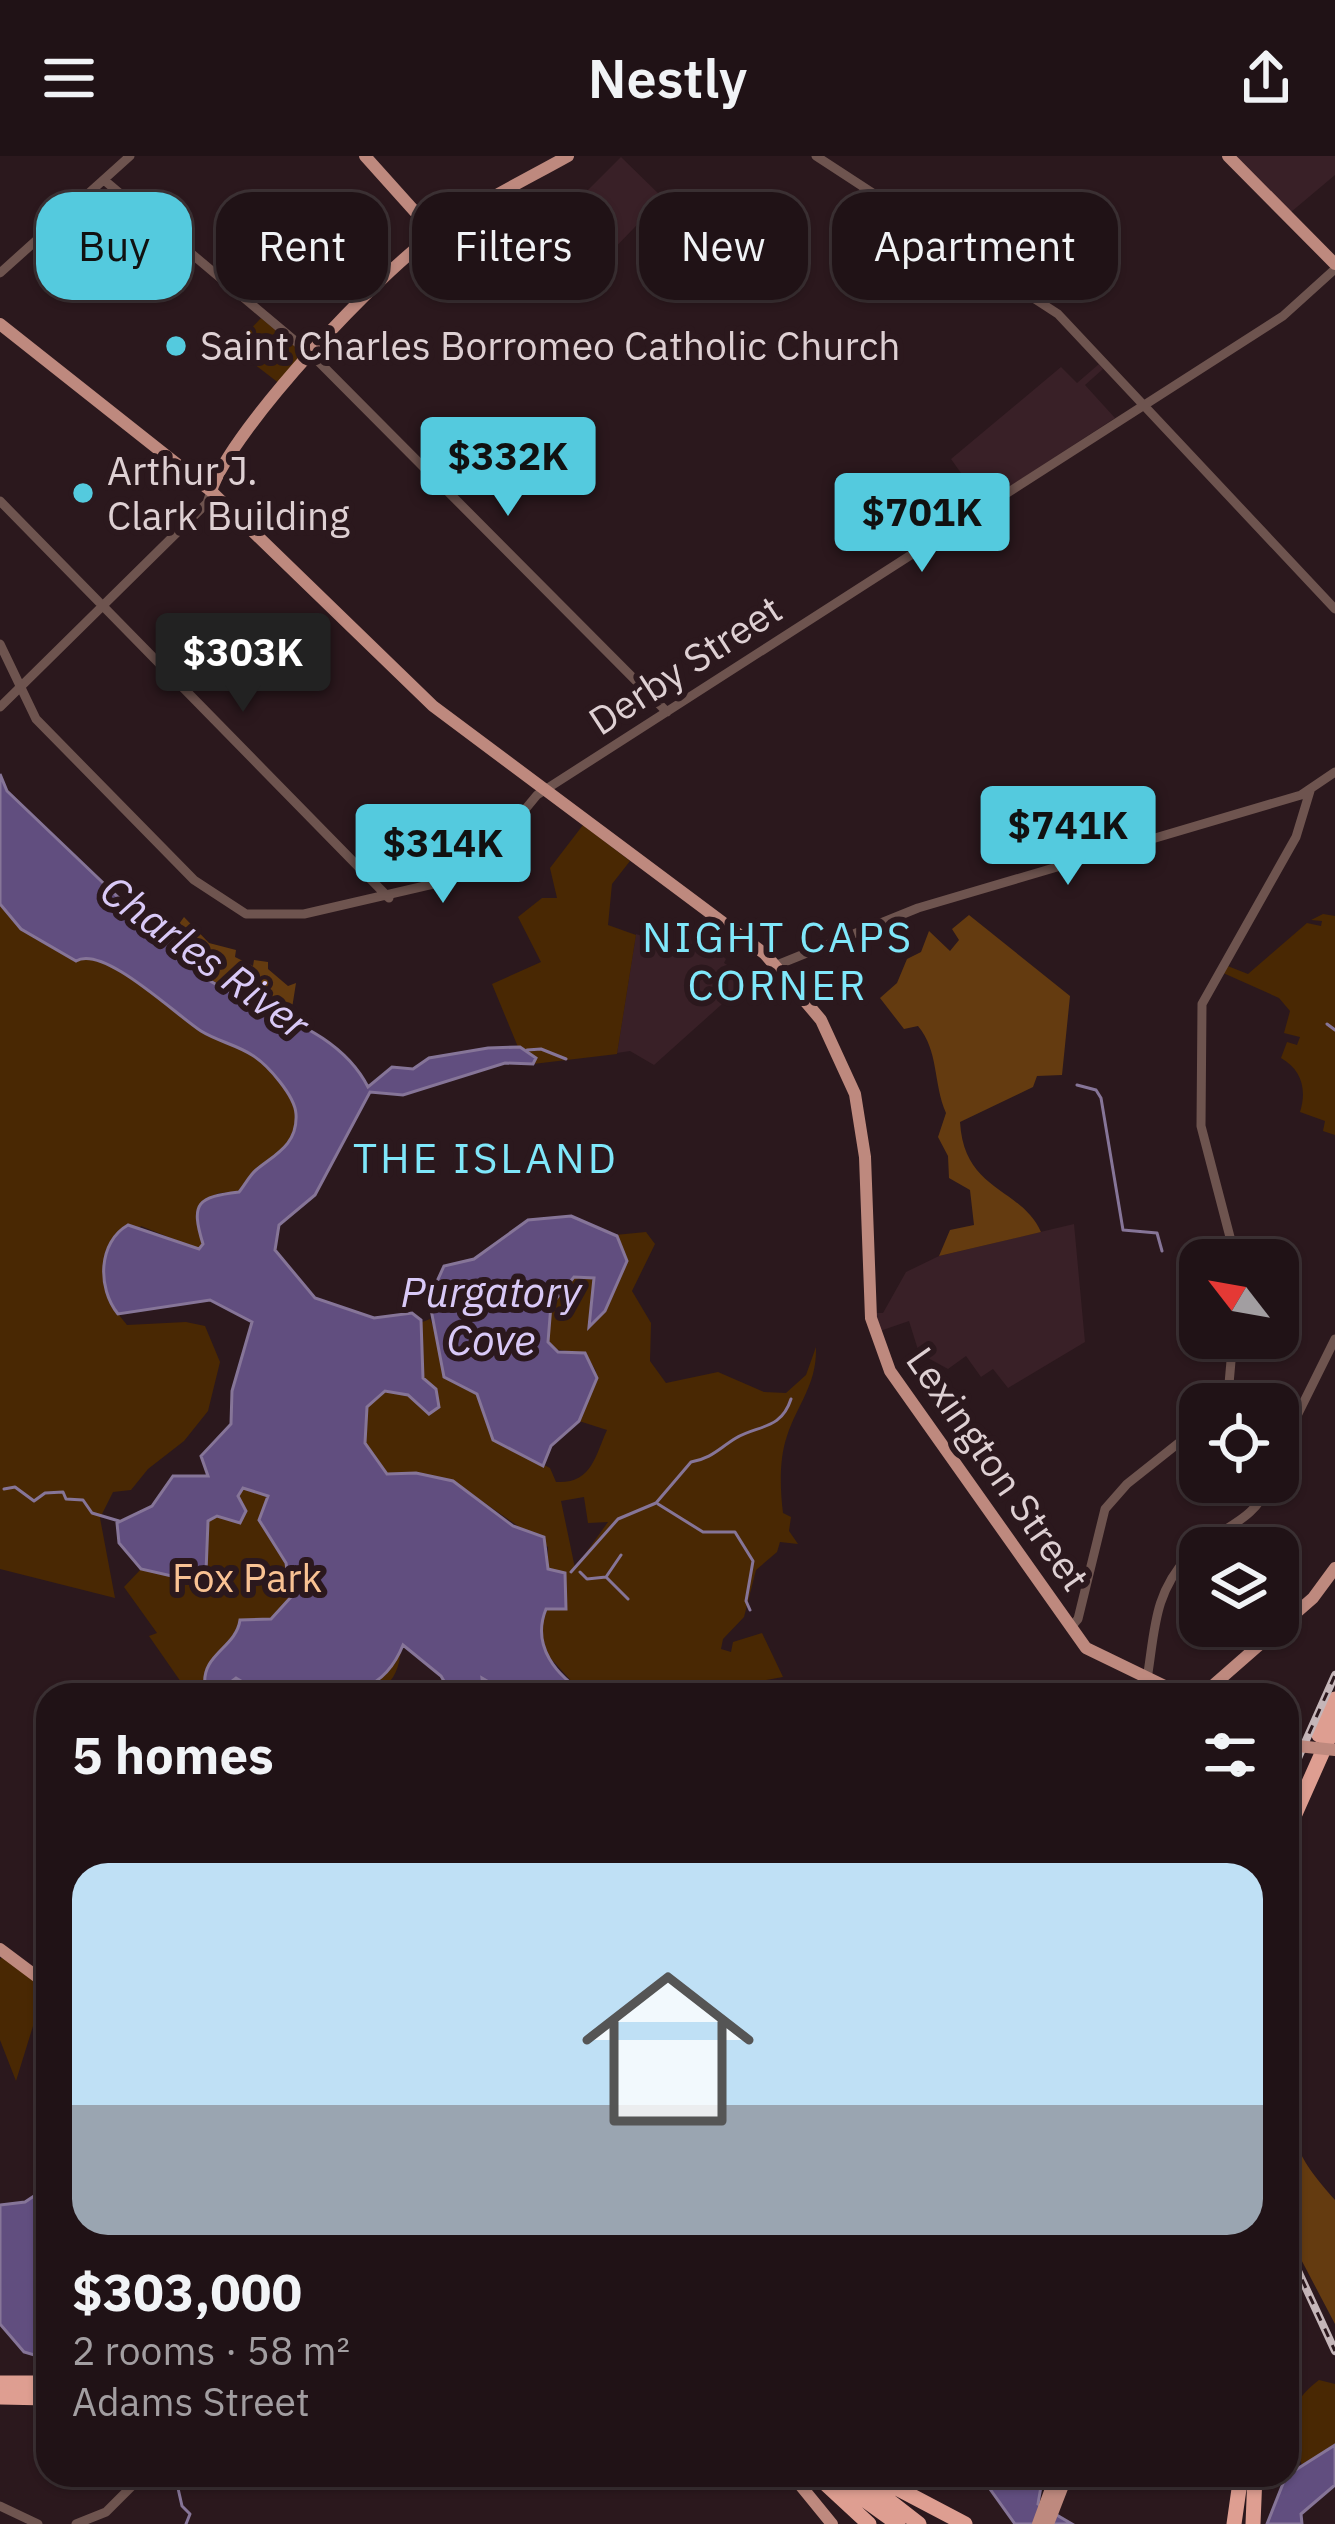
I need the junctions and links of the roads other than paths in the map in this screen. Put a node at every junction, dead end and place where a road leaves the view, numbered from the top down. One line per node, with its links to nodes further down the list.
1 (130, 156): 6 (street)
2 (365, 156): 8 (main road)
3 (568, 156): 7 (main road)
4 (816, 156): 14 (street)
5 (1228, 156): 10 (main road)
6 (104, 180): 11 (street); 13 (street)
7 (506, 192)
8 (412, 208)
9 (412, 253): 13 (main road)
10 (1335, 266): 14 (street, Derby Street)
11 (0, 273)
12 (0, 324): 15 (main road, Lexington Street)
13 (313, 356): 15 (main road); 23 (street)
14 (1143, 404): 18 (street); 23 (street, Derby Street)
15 (211, 491): 17 (street); 25 (main road, Lexington Street)
16 (0, 501): 17 (street)
17 (104, 606): 20 (street); 27 (street)
18 (1335, 609)
19 (0, 644): 20 (street, Derby Street)
20 (19, 690): 21 (street); 22 (street, Derby Street)
21 (0, 709): 22 (street)
22 (28, 709): 27 (street, Derby Street)
23 (667, 712): 25 (street, Derby Street)
24 (1335, 772): 26 (street)
25 (544, 790): 27 (street, Derby Street); 28 (main road, Lexington Street)
26 (1310, 791): 28 (street); 29 (street)
27 (389, 898)
28 (777, 965): 35 (main road, Lexington Street)
29 (1231, 1239)
30 (1335, 1339): 31 (street)
31 (1299, 1410)
32 (1179, 1444): 35 (street)
33 (1257, 1503): 36 (street)
34 (1335, 1568): 38 (main road)
35 (1071, 1627): 36 (main road, Lexington Street)
36 (1147, 1679): 37 (main road, Lexington Street)
37 (1155, 1683)
38 (1216, 1683)
39 (1335, 1700): 43 (highway)
40 (1335, 1724): 44 (highway)
41 (1299, 1745): 42 (main road, bridge)
42 (1335, 1750)
43 (1299, 1781)
44 (1299, 1805)
45 (0, 1949): 46 (main road)
46 (36, 1976)
47 (0, 2383): 48 (highway)
48 (36, 2383)
49 (0, 2397): 50 (highway)
50 (36, 2398)
51 (131, 2487): 64 (street)
52 (802, 2487): 65 (main road)
53 (1054, 2487): 58 (main road)
54 (1061, 2487): 58 (main road)
55 (1238, 2487): 62 (highway)
56 (1255, 2487): 60 (highway)
57 (866, 2495): 66 (highway); 67 (highway); 68 (highway)
58 (1051, 2505): 61 (main road)
59 (0, 2506): 63 (street)
60 (1253, 2519)
61 (1043, 2523)
62 (1234, 2523)
63 (38, 2524)
64 (76, 2524)
65 (832, 2524)
66 (898, 2524)
67 (919, 2524)
68 (965, 2524)

